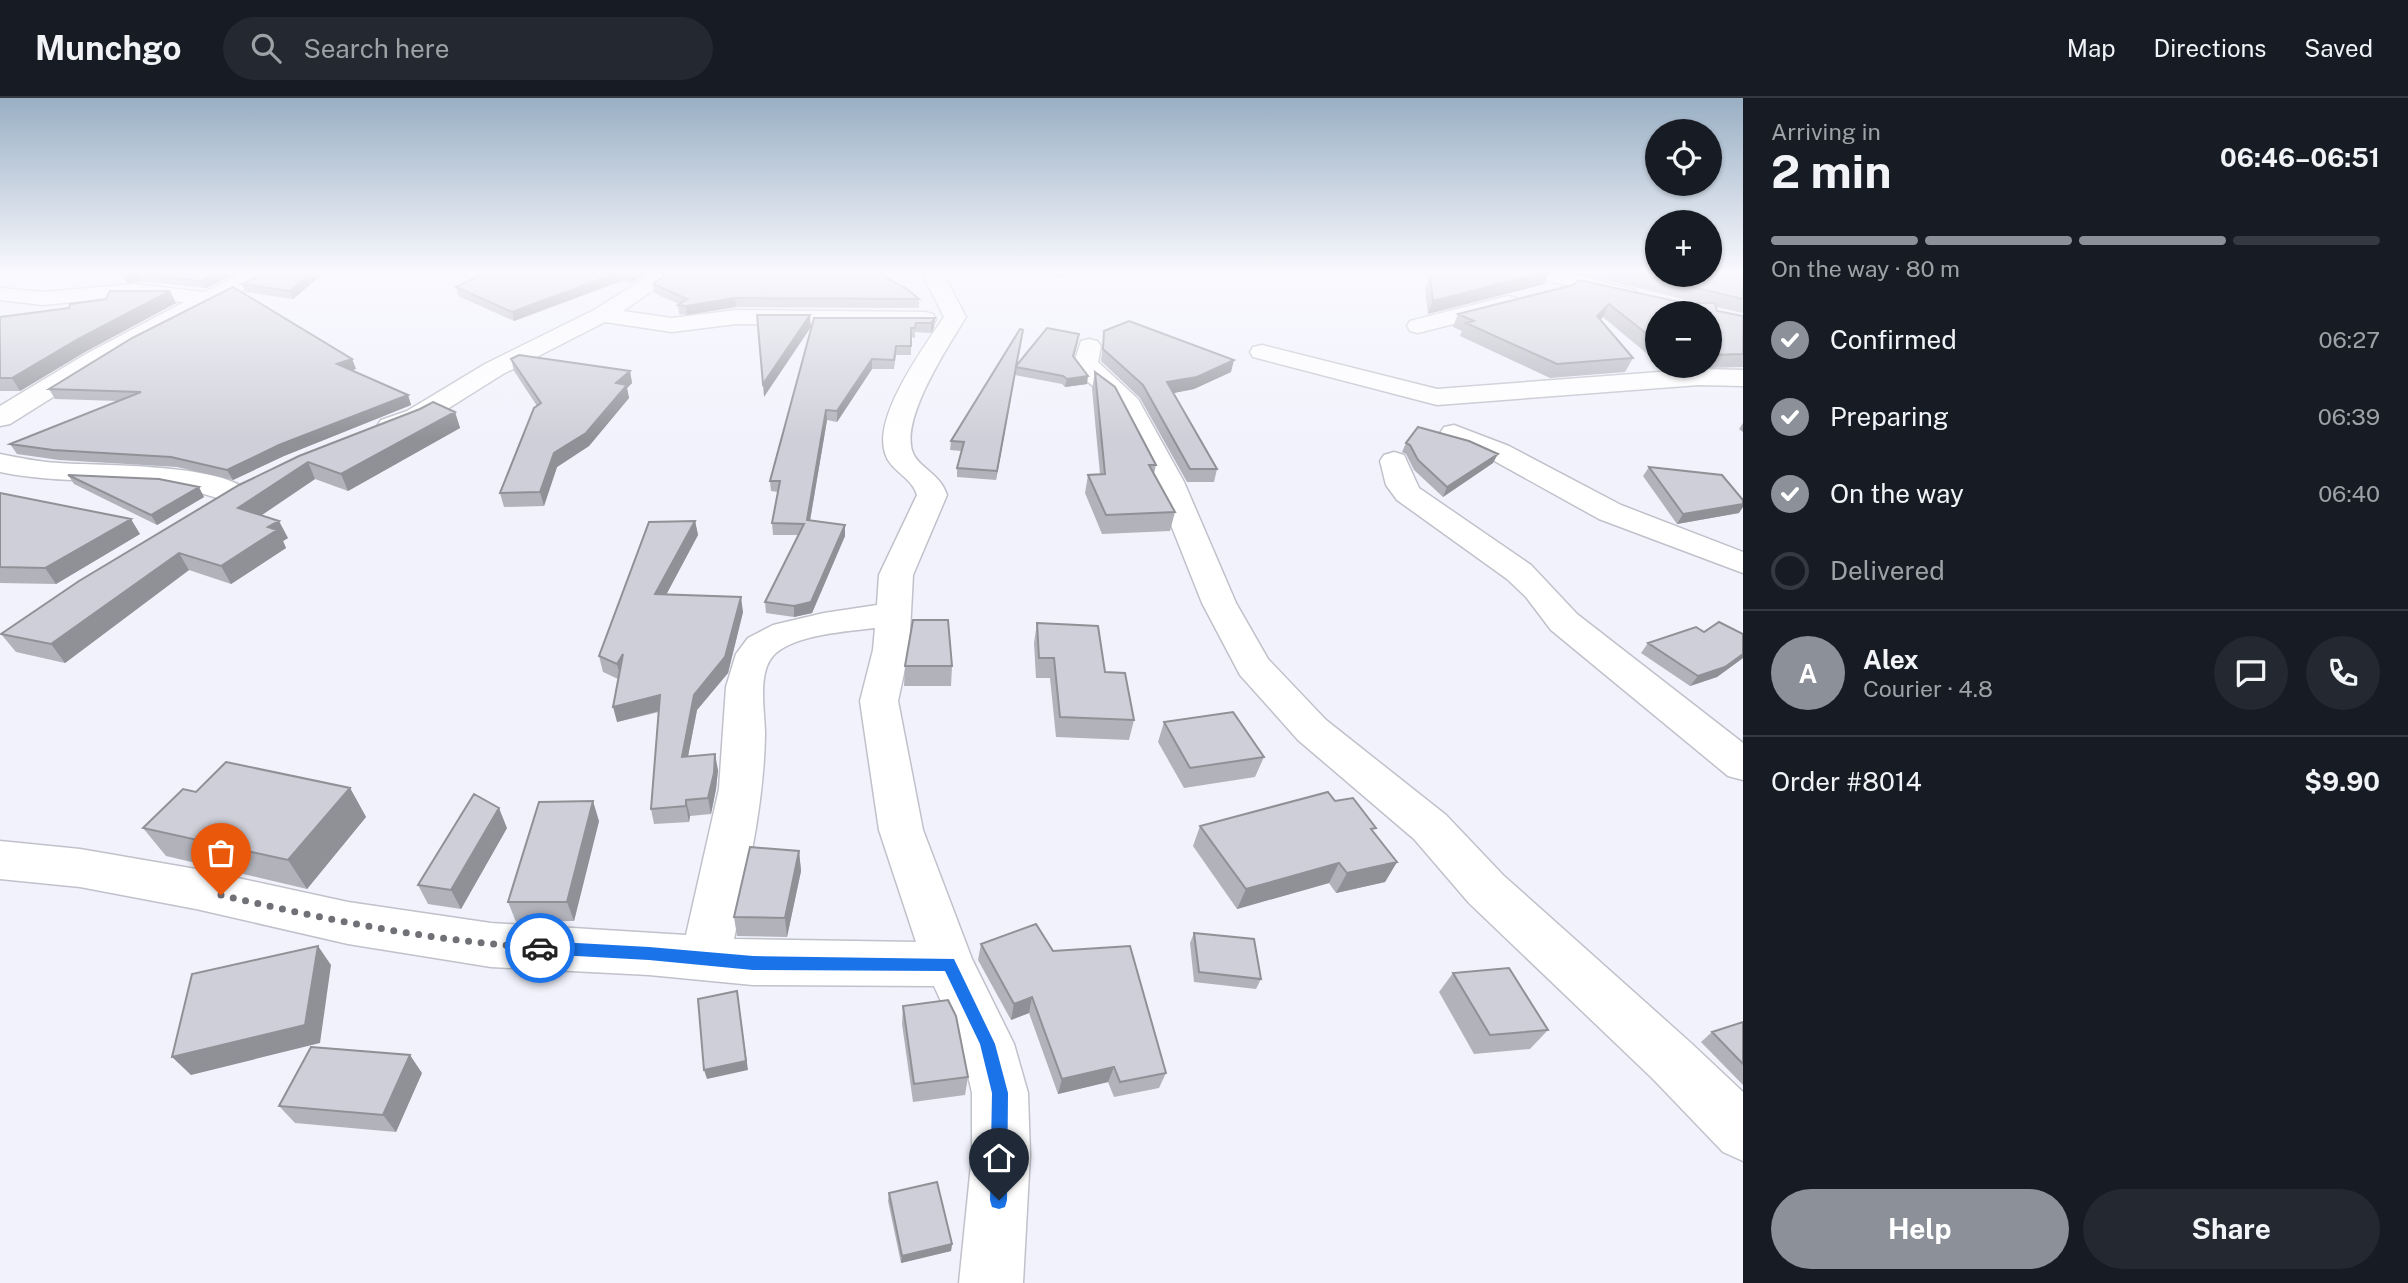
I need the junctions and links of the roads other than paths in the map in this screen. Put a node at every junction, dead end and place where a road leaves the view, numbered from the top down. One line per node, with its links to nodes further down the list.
1 (153, 328): 7 (street)
2 (575, 328): 9 (street)
3 (948, 328): 14 (street)
4 (1089, 346): 21 (street)
5 (1262, 352): 6 (street)
6 (1743, 377)
7 (0, 418)
8 (1454, 433): 13 (street)
9 (369, 435)
10 (1394, 461): 15 (street)
11 (0, 463): 12 (street)
12 (198, 515)
13 (1743, 563)
14 (894, 614): 19 (street); 20 (street)
15 (1682, 718): 16 (street); 17 (street)
16 (1743, 735)
17 (1743, 765)
18 (0, 860): 19 (street)
19 (705, 958): 20 (street)
20 (949, 964): 22 (street)
21 (1743, 1132)
22 (991, 1283)

